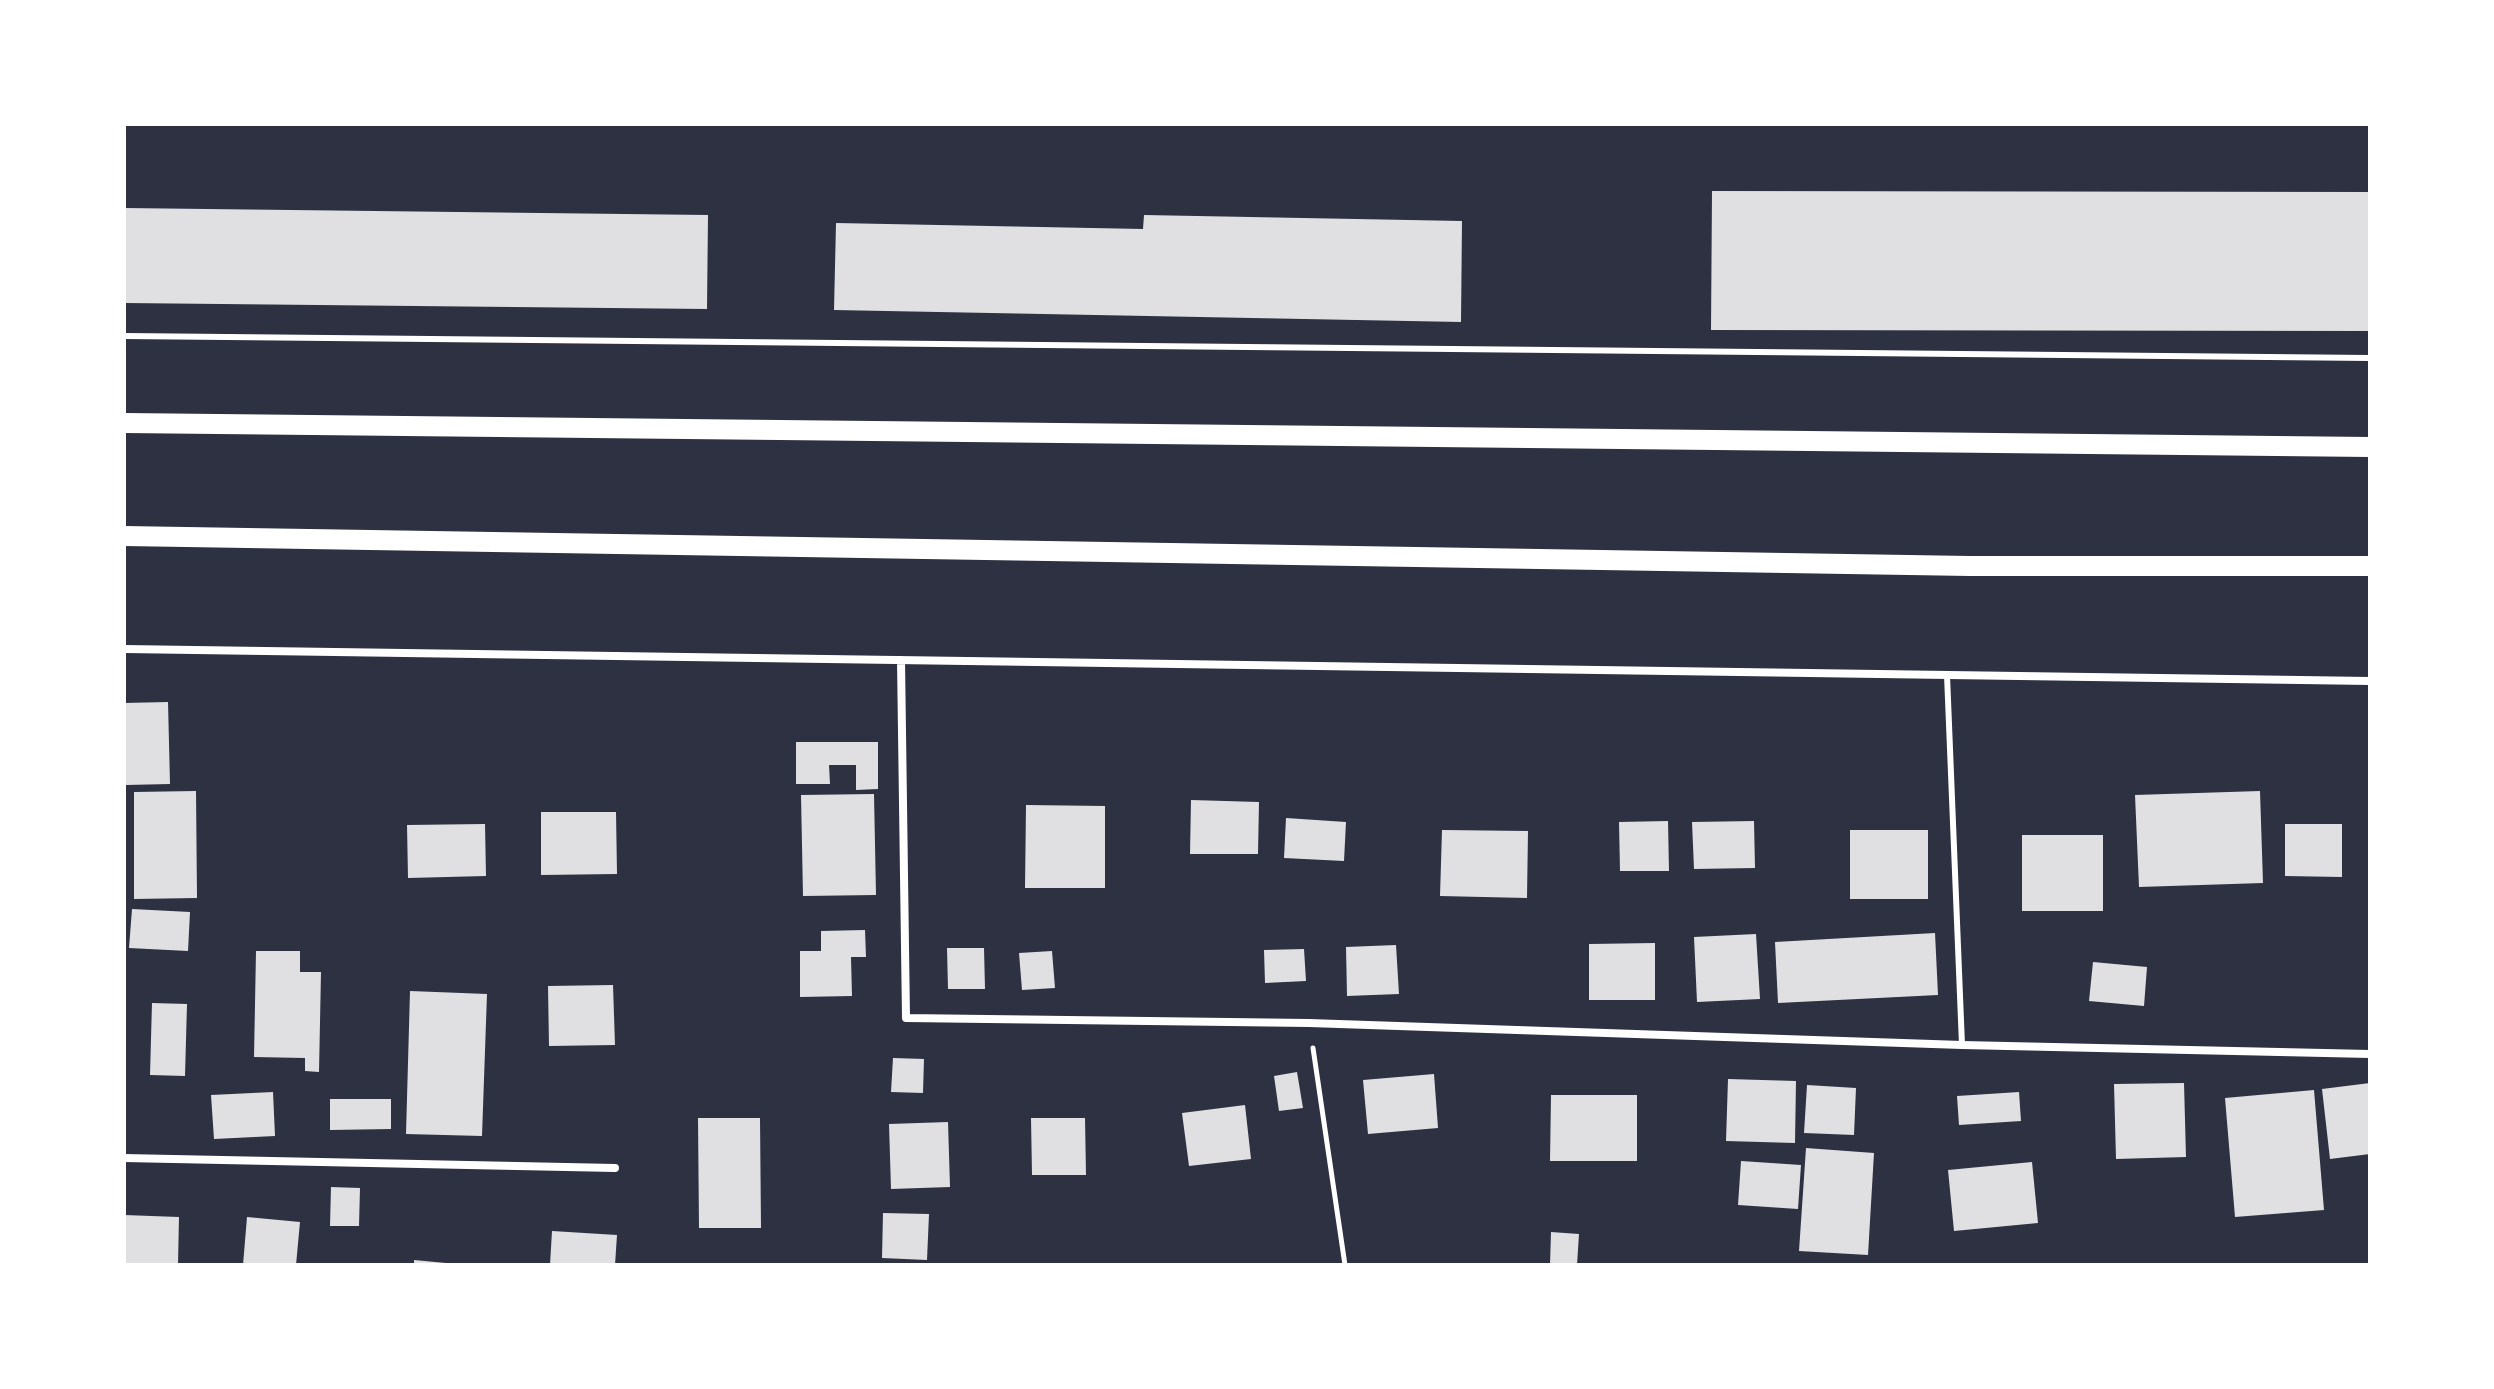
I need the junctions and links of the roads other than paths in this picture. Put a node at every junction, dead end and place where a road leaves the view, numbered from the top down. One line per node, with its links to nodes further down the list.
1 (124, 336): 2 (lane)
2 (2370, 358)
3 (124, 423): 4 (main road)
4 (2370, 447)
5 (124, 536): 6 (main road)
6 (2370, 566)
7 (124, 649): 8 (street)
8 (901, 660): 9 (street); 11 (street)
9 (1947, 675): 10 (street); 11 (lane)
10 (2370, 681)
11 (1962, 1045): 12 (street)
12 (2370, 1054)
13 (124, 1158): 14 (street)
14 (615, 1168)

